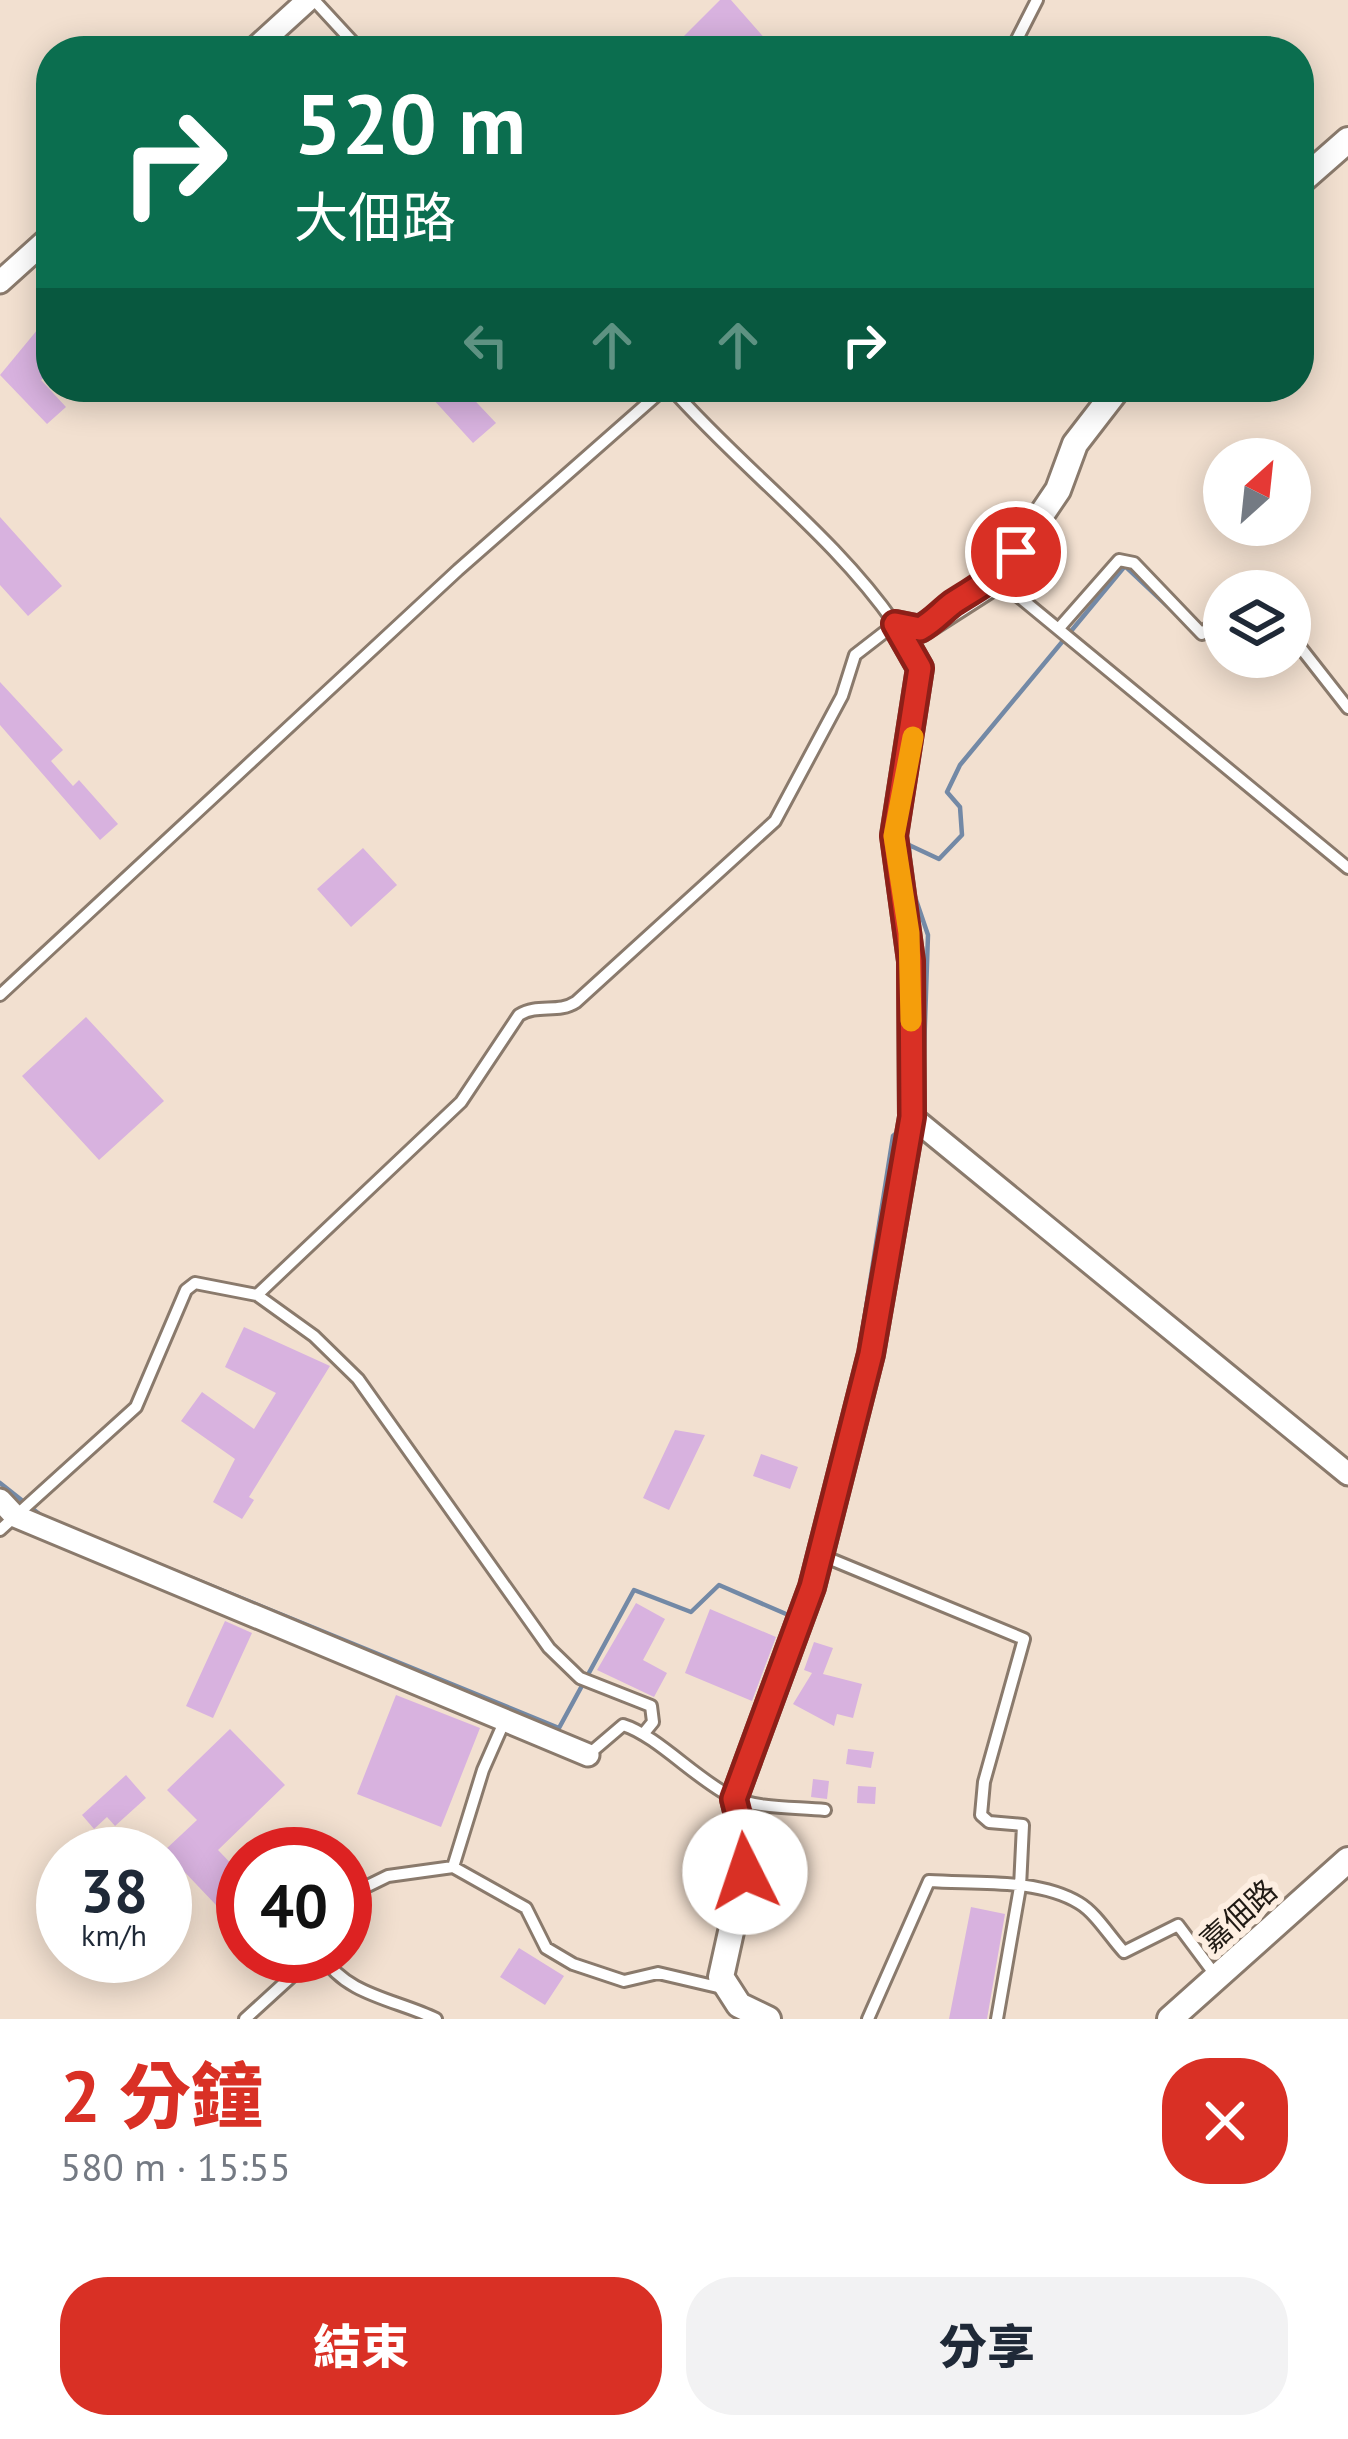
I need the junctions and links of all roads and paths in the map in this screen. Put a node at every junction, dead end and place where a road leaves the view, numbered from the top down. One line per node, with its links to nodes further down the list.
1 (311, 0): 3 (street); 4 (lane)
2 (1037, 0): 5 (lane)
3 (269, 36)
4 (346, 36)
5 (1019, 36)
6 (1348, 140): 7 (street)
7 (1314, 170)
8 (36, 250): 9 (street)
9 (0, 282)
10 (651, 402): 20 (lane)
11 (682, 402): 14 (lane)
12 (1107, 402): 13 (street)
13 (998, 578): 14 (street); 15 (lane)
14 (895, 624): 21 (street); 22 (lane)
15 (1060, 627): 16 (lane); 19 (lane)
16 (1203, 633)
17 (1311, 661): 18 (lane)
18 (1348, 708)
19 (1348, 868)
20 (0, 995)
21 (912, 1117): 23 (street); 25 (street)
22 (257, 1295): 24 (lane); 27 (lane)
23 (1348, 1474)
24 (5, 1515): 26 (street)
25 (820, 1555): 29 (street); 34 (lane)
26 (505, 1720): 28 (street); 32 (lane)
27 (644, 1732): 28 (lane); 29 (lane)
28 (588, 1755)
29 (734, 1799): 30 (lane); 38 (street)
30 (825, 1810)
31 (1348, 1860): 35 (street, 嘉佃路)
32 (453, 1867): 33 (lane); 38 (lane)
33 (372, 1884)
34 (1020, 1887): 35 (lane); 42 (lane); 43 (lane)
35 (1216, 1976): 44 (street, 嘉佃路)
36 (287, 1983): 39 (lane)
37 (348, 1983): 40 (lane)
38 (724, 1988): 41 (street)
39 (245, 2019)
40 (436, 2019)
41 (768, 2019)
42 (868, 2019)
43 (997, 2019)
44 (1170, 2019)

